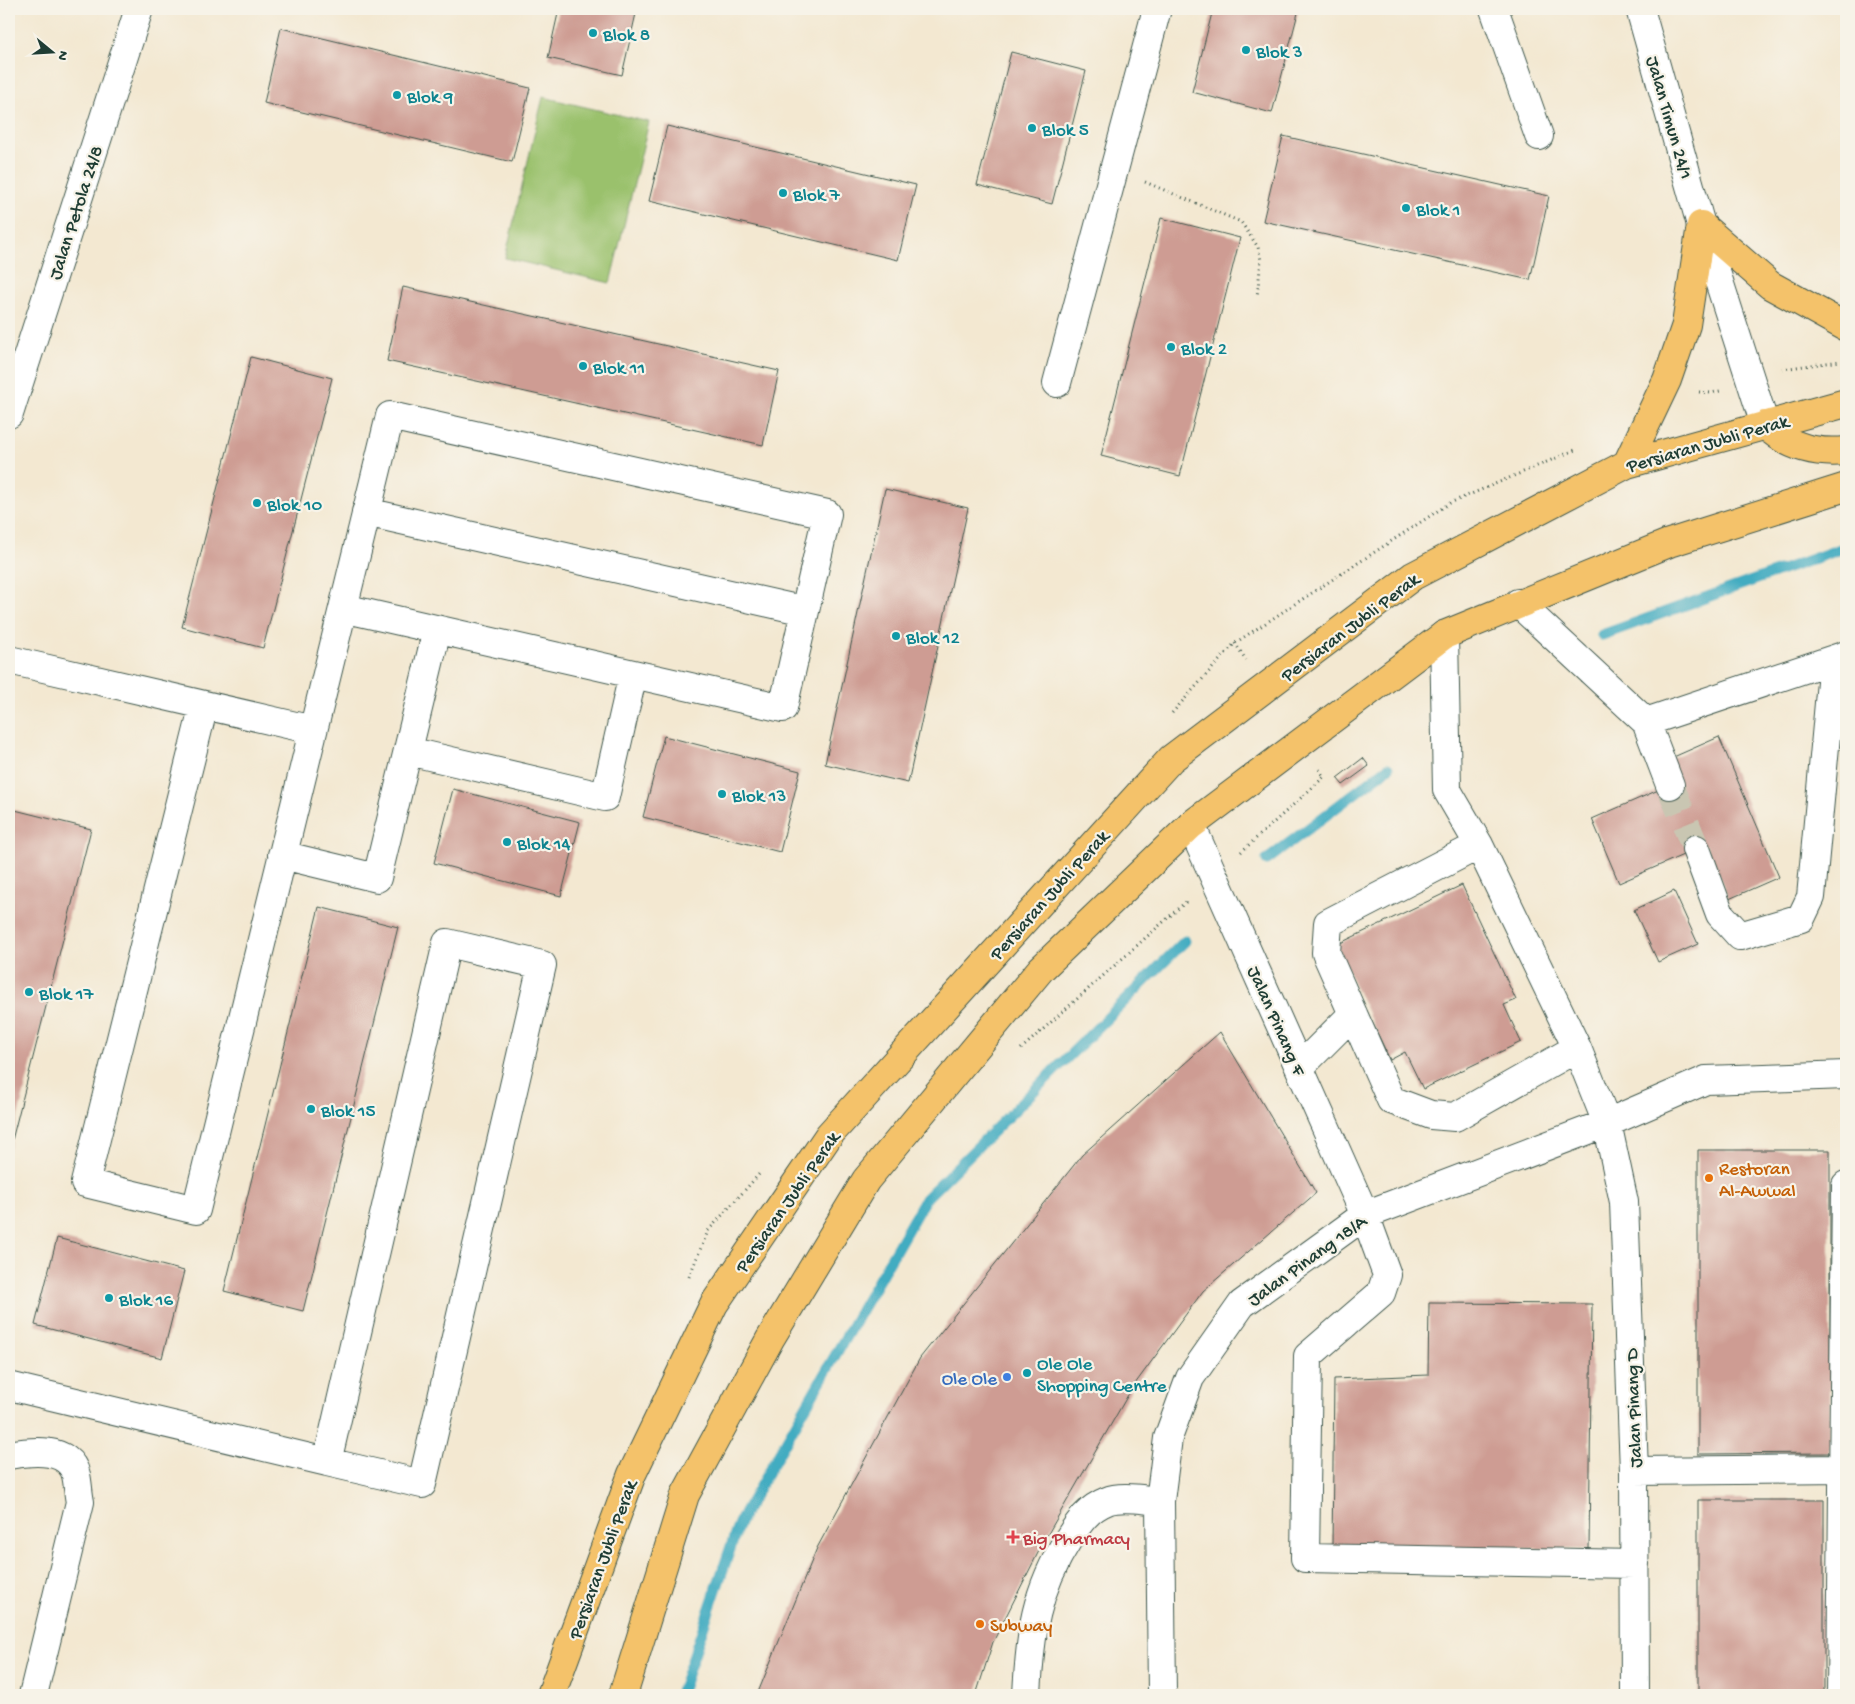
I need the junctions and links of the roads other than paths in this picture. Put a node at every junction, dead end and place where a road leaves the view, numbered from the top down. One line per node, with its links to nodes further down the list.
1 (140, 9): 10 (street, Jalan Petola 24/8)
2 (1157, 9): 8 (street)
3 (1494, 9): 5 (street)
4 (1640, 9): 6 (street, Jalan Timun 24/1)
5 (1539, 136)
6 (1701, 225): 7 (main road); 11 (street, Jalan Timun 24/1); 13 (main road)
7 (1846, 327)
8 (1056, 383)
9 (1846, 403): 11 (main road, Persiaran Jubli Perak)
10 (9, 414)
11 (1765, 425): 12 (main road); 13 (main road, Persiaran Jubli Perak)
12 (1846, 450)
13 (1626, 464): 48 (main road, Persiaran Jubli Perak)
14 (1846, 488): 16 (main road)
15 (366, 512): 17 (street); 18 (street); 18 (street)
16 (1518, 603): 20 (main road); 25 (street)
17 (343, 608): 19 (street); 26 (street)
18 (805, 611): 23 (street)
19 (437, 630): 23 (street); 27 (street)
20 (1444, 635): 29 (main road); 30 (street, Jalan Pinang D)
21 (1840, 658): 25 (street); 31 (street)
22 (9, 660): 24 (street)
23 (633, 674): 27 (street)
24 (204, 705): 26 (street); 32 (street)
25 (1646, 722): 28 (street)
26 (314, 730): 32 (street)
27 (408, 751): 32 (street)
28 (1670, 785)
29 (1191, 825): 35 (street, Jalan Pinang F); 49 (main road)
30 (1479, 846): 33 (street); 34 (street, Jalan Pinang D)
31 (1696, 849)
32 (282, 856)
33 (1353, 1014): 34 (street); 35 (street)
34 (1577, 1048): 37 (street, Jalan Pinang D)
35 (1300, 1067): 39 (street, Jalan Pinang F)
36 (1846, 1075): 37 (street, Jalan Pinang 18/A)
37 (1607, 1123): 39 (street, Jalan Pinang 18/A); 44 (street, Jalan Pinang D)
38 (1846, 1185): 43 (street)
39 (1366, 1215): 45 (street, Jalan Pinang 18/A); 46 (street, Jalan Pinang F)
40 (9, 1386): 42 (street)
41 (9, 1455): 47 (street)
42 (327, 1462): 42 (street)
43 (1845, 1469): 44 (street); 53 (street)
44 (1634, 1471): 46 (street, Jalan Pinang D)
45 (1160, 1500): 50 (street); 51 (street, Jalan Pinang 18/A)
46 (1635, 1564): 52 (street, Jalan Pinang D)
47 (32, 1695)
48 (551, 1695)
49 (623, 1695)
50 (1027, 1695)
51 (1162, 1695)
52 (1635, 1695)
53 (1841, 1695)

